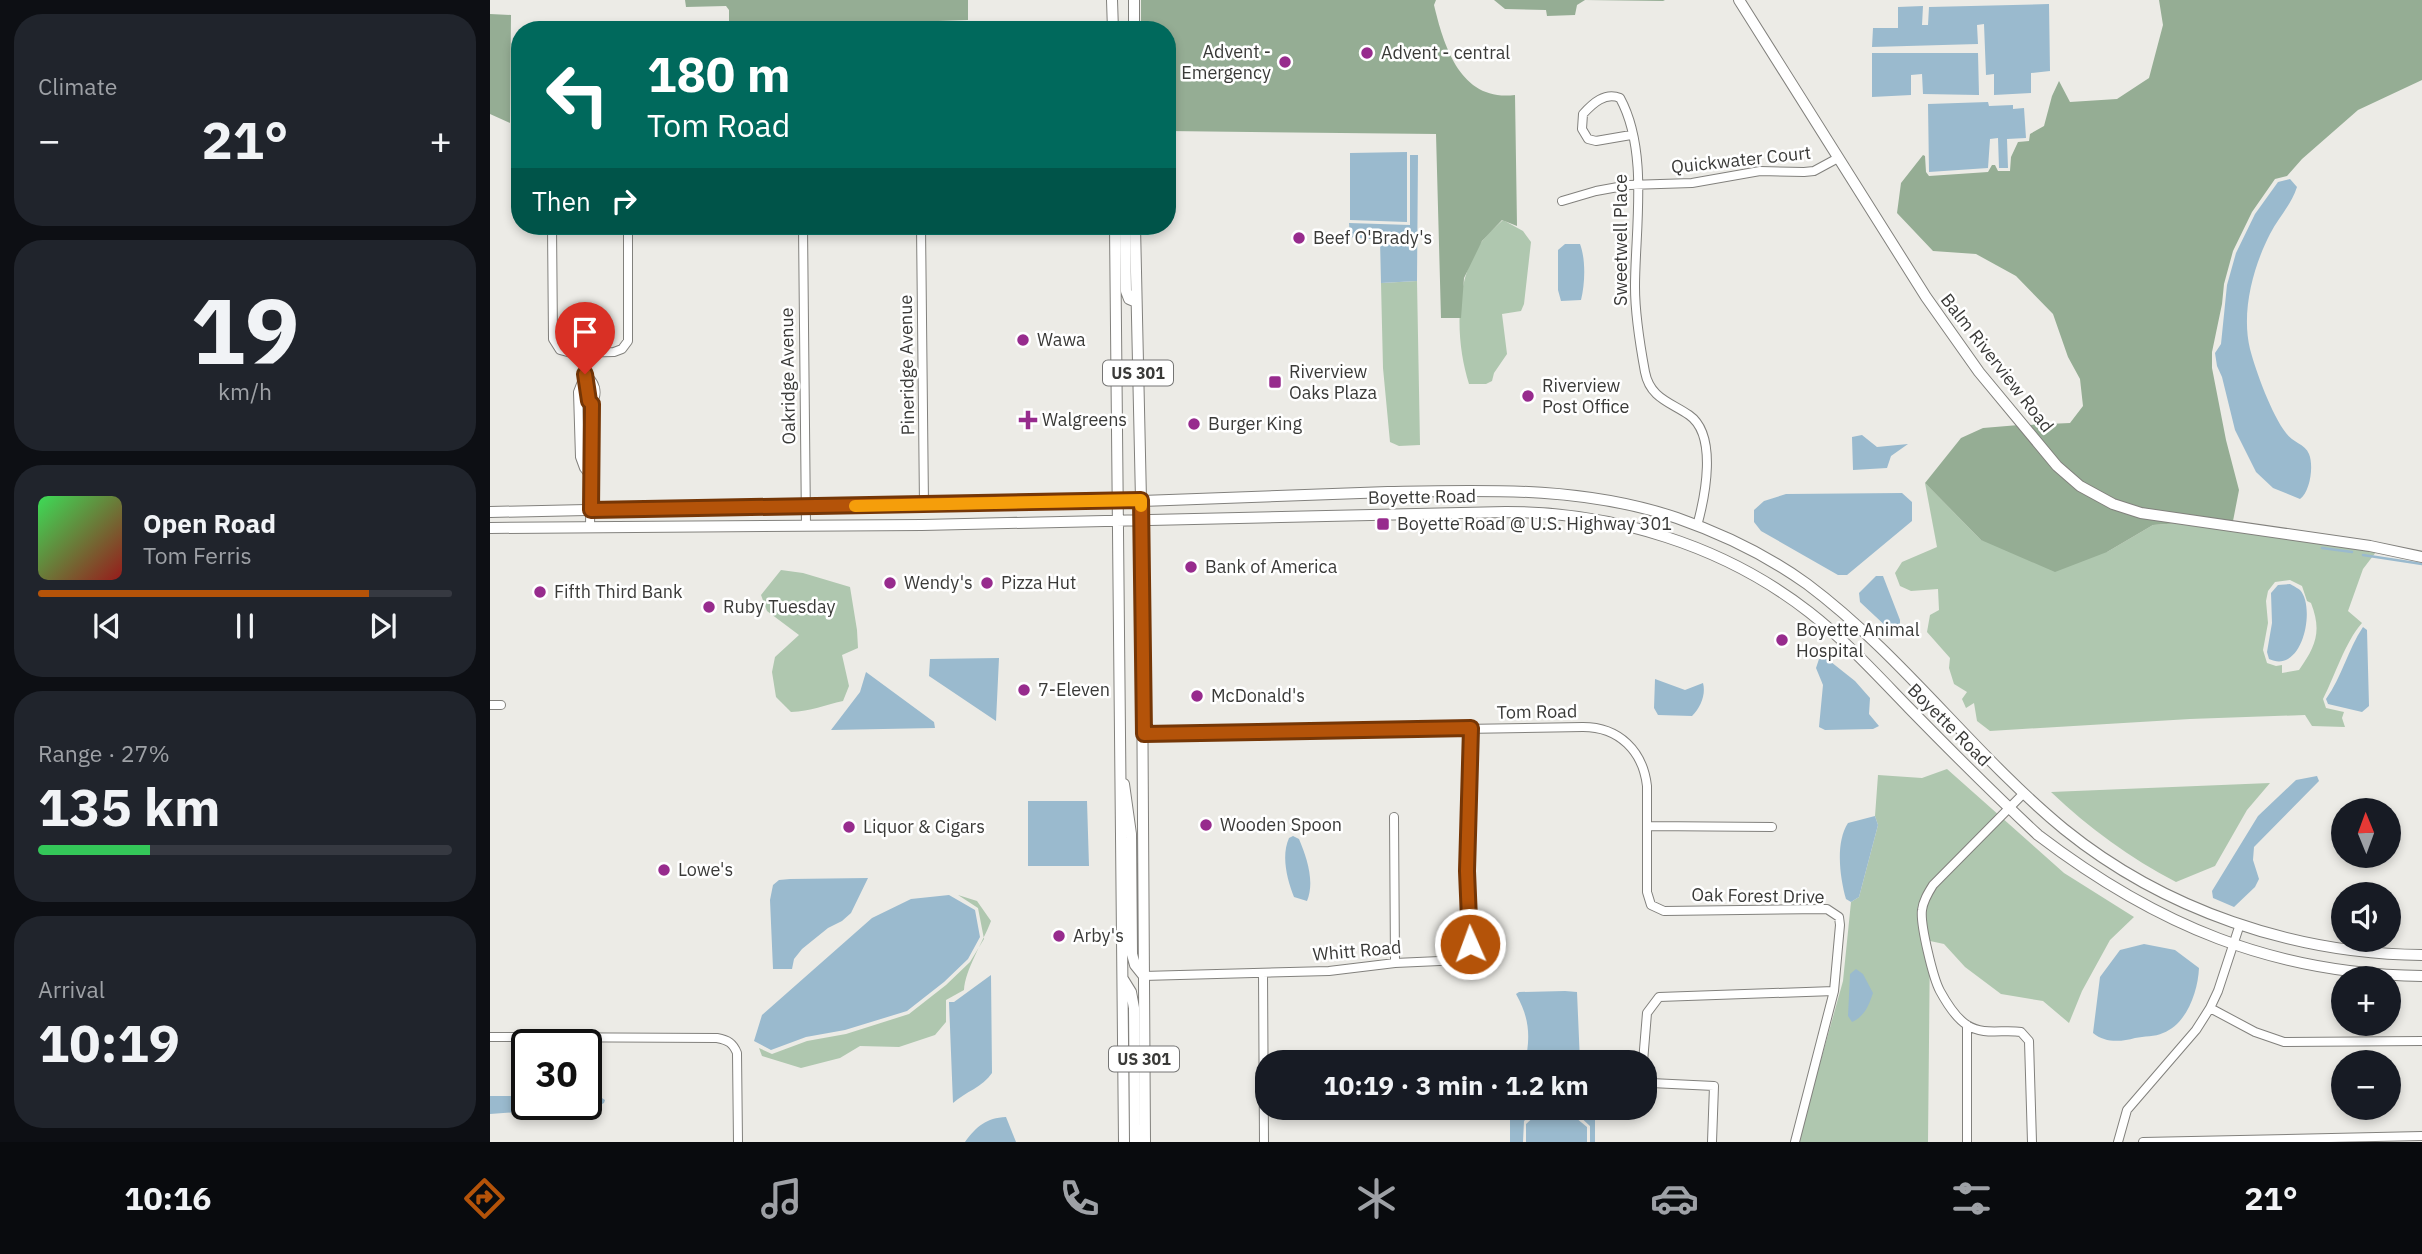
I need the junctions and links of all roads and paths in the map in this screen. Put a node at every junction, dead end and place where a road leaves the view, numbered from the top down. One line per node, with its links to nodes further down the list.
1 (1112, 0): 4 (main road)
2 (1134, 0): 5 (main road)
3 (1739, 0): 7 (main road, Balm Riverview Road)
4 (1112, 21)
5 (1134, 21)
6 (1631, 135): 6 (street, Sweetwell Place); 8 (street, Sweetwell Place)
7 (1838, 158): 8 (street, Quickwater Court); 33 (main road, Balm Riverview Road)
8 (1639, 184): 9 (street, Quickwater Court); 30 (street, Sweetwell Place)
9 (1562, 201)
10 (552, 235): 18 (street)
11 (628, 235): 18 (street)
12 (803, 235): 24 (street, Oakridge Avenue)
13 (921, 235): 23 (street, Pineridge Avenue)
14 (1115, 235): 22 (main road, US 301)
15 (1125, 235): 17 (main road)
16 (1135, 235): 17 (main road, US 301)
17 (1136, 302): 21 (main road, US 301)
18 (584, 353): 19 (street)
19 (585, 374): 20 (street); 20 (street)
20 (591, 477): 25 (street)
21 (1141, 500): 22 (main road, Boyette Road); 27 (main road, US 301); 30 (main road, Boyette Road)
22 (1117, 502): 23 (main road, Boyette Road); 28 (main road, US 301)
23 (924, 505): 24 (main road, Boyette Road)
24 (806, 506): 25 (main road, Boyette Road); 29 (street, Oakridge Avenue)
25 (591, 510): 26 (main road, Boyette Road); 31 (street)
26 (490, 512)
27 (1141, 520): 28 (main road, Boyette Road); 39 (main road, US 301); 42 (main road, Boyette Road)
28 (1117, 521): 29 (main road, Boyette Road); 40 (main road, US 301)
29 (806, 526): 31 (main road, Boyette Road)
30 (1697, 526): 41 (main road, Boyette Road)
31 (590, 527): 32 (main road, Boyette Road)
32 (490, 528)
33 (2370, 546): 34 (main road, Balm Riverview Road); 35 (main road, Balm Riverview Road)
34 (2422, 551)
35 (2422, 557)
36 (490, 705): 37 (street)
37 (502, 705)
38 (1471, 728): 39 (street, Tom Road); 44 (street, Tom Road); 49 (street, Whitt Road)
39 (1144, 734): 51 (main road, US 301)
40 (1120, 774): 51 (main road); 53 (main road, US 301)
41 (2024, 793): 42 (street); 46 (main road, Boyette Road)
42 (2010, 808): 47 (main road, Boyette Road); 56 (street)
43 (1394, 817): 49 (street)
44 (1647, 827): 45 (street); 54 (street, Oak Forest Drive)
45 (1772, 827)
46 (2240, 924): 47 (street); 48 (main road, Boyette Road)
47 (2233, 944): 52 (main road, Boyette Road); 55 (street)
48 (2422, 955)
49 (1395, 963): 50 (street, Whitt Road)
50 (1263, 973): 51 (street, Whitt Road); 67 (street)
51 (1143, 976): 66 (main road, US 301)
52 (2422, 976)
53 (1122, 979): 64 (main road, US 301); 65 (main road)
54 (1834, 991): 59 (street); 69 (street, Oak Forest Drive)
55 (2210, 1008): 58 (street); 72 (street)
56 (1966, 1025): 70 (street); 71 (street)
57 (490, 1037): 63 (street)
58 (2422, 1041)
59 (1644, 1050)
60 (1657, 1083): 68 (street)
61 (2422, 1136): 62 (street)
62 (2256, 1141): 73 (street)
63 (738, 1142)
64 (1124, 1142)
65 (1135, 1142)
66 (1145, 1142)
67 (1264, 1142)
68 (1712, 1142)
69 (1795, 1142)
70 (1967, 1142)
71 (2032, 1142)
72 (2118, 1142)
73 (2143, 1142)

